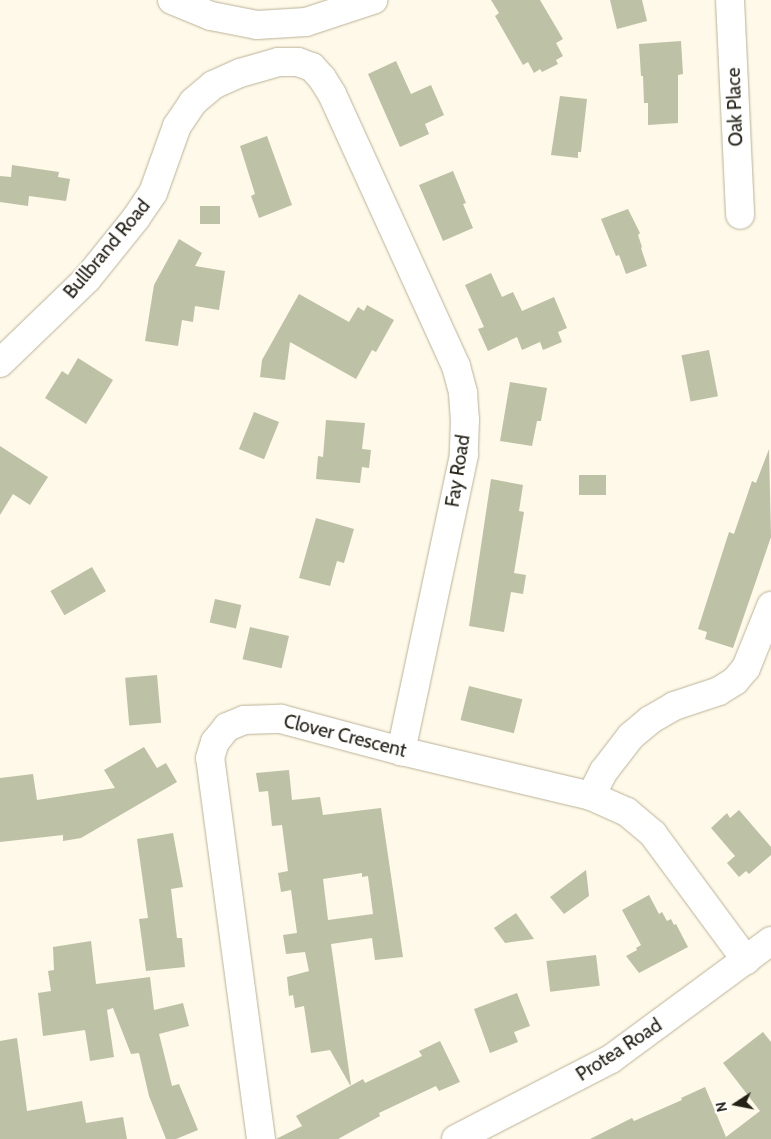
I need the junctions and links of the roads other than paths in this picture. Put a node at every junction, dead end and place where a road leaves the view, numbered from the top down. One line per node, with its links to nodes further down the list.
1 (172, 0): 2 (street)
2 (373, 0)
3 (730, 0): 5 (street, Oak Place)
4 (332, 94): 6 (street, Bullbrand Road); 8 (street, Fay Road)
5 (740, 215)
6 (0, 363)
7 (771, 606): 9 (street)
8 (401, 750): 9 (street, Clover Crescent); 12 (street, Clover Crescent)
9 (591, 796): 11 (street, Clover Crescent)
10 (771, 941): 11 (street, Protea Road)
11 (746, 960): 13 (street, Protea Road)
12 (261, 1139)
13 (456, 1139)

